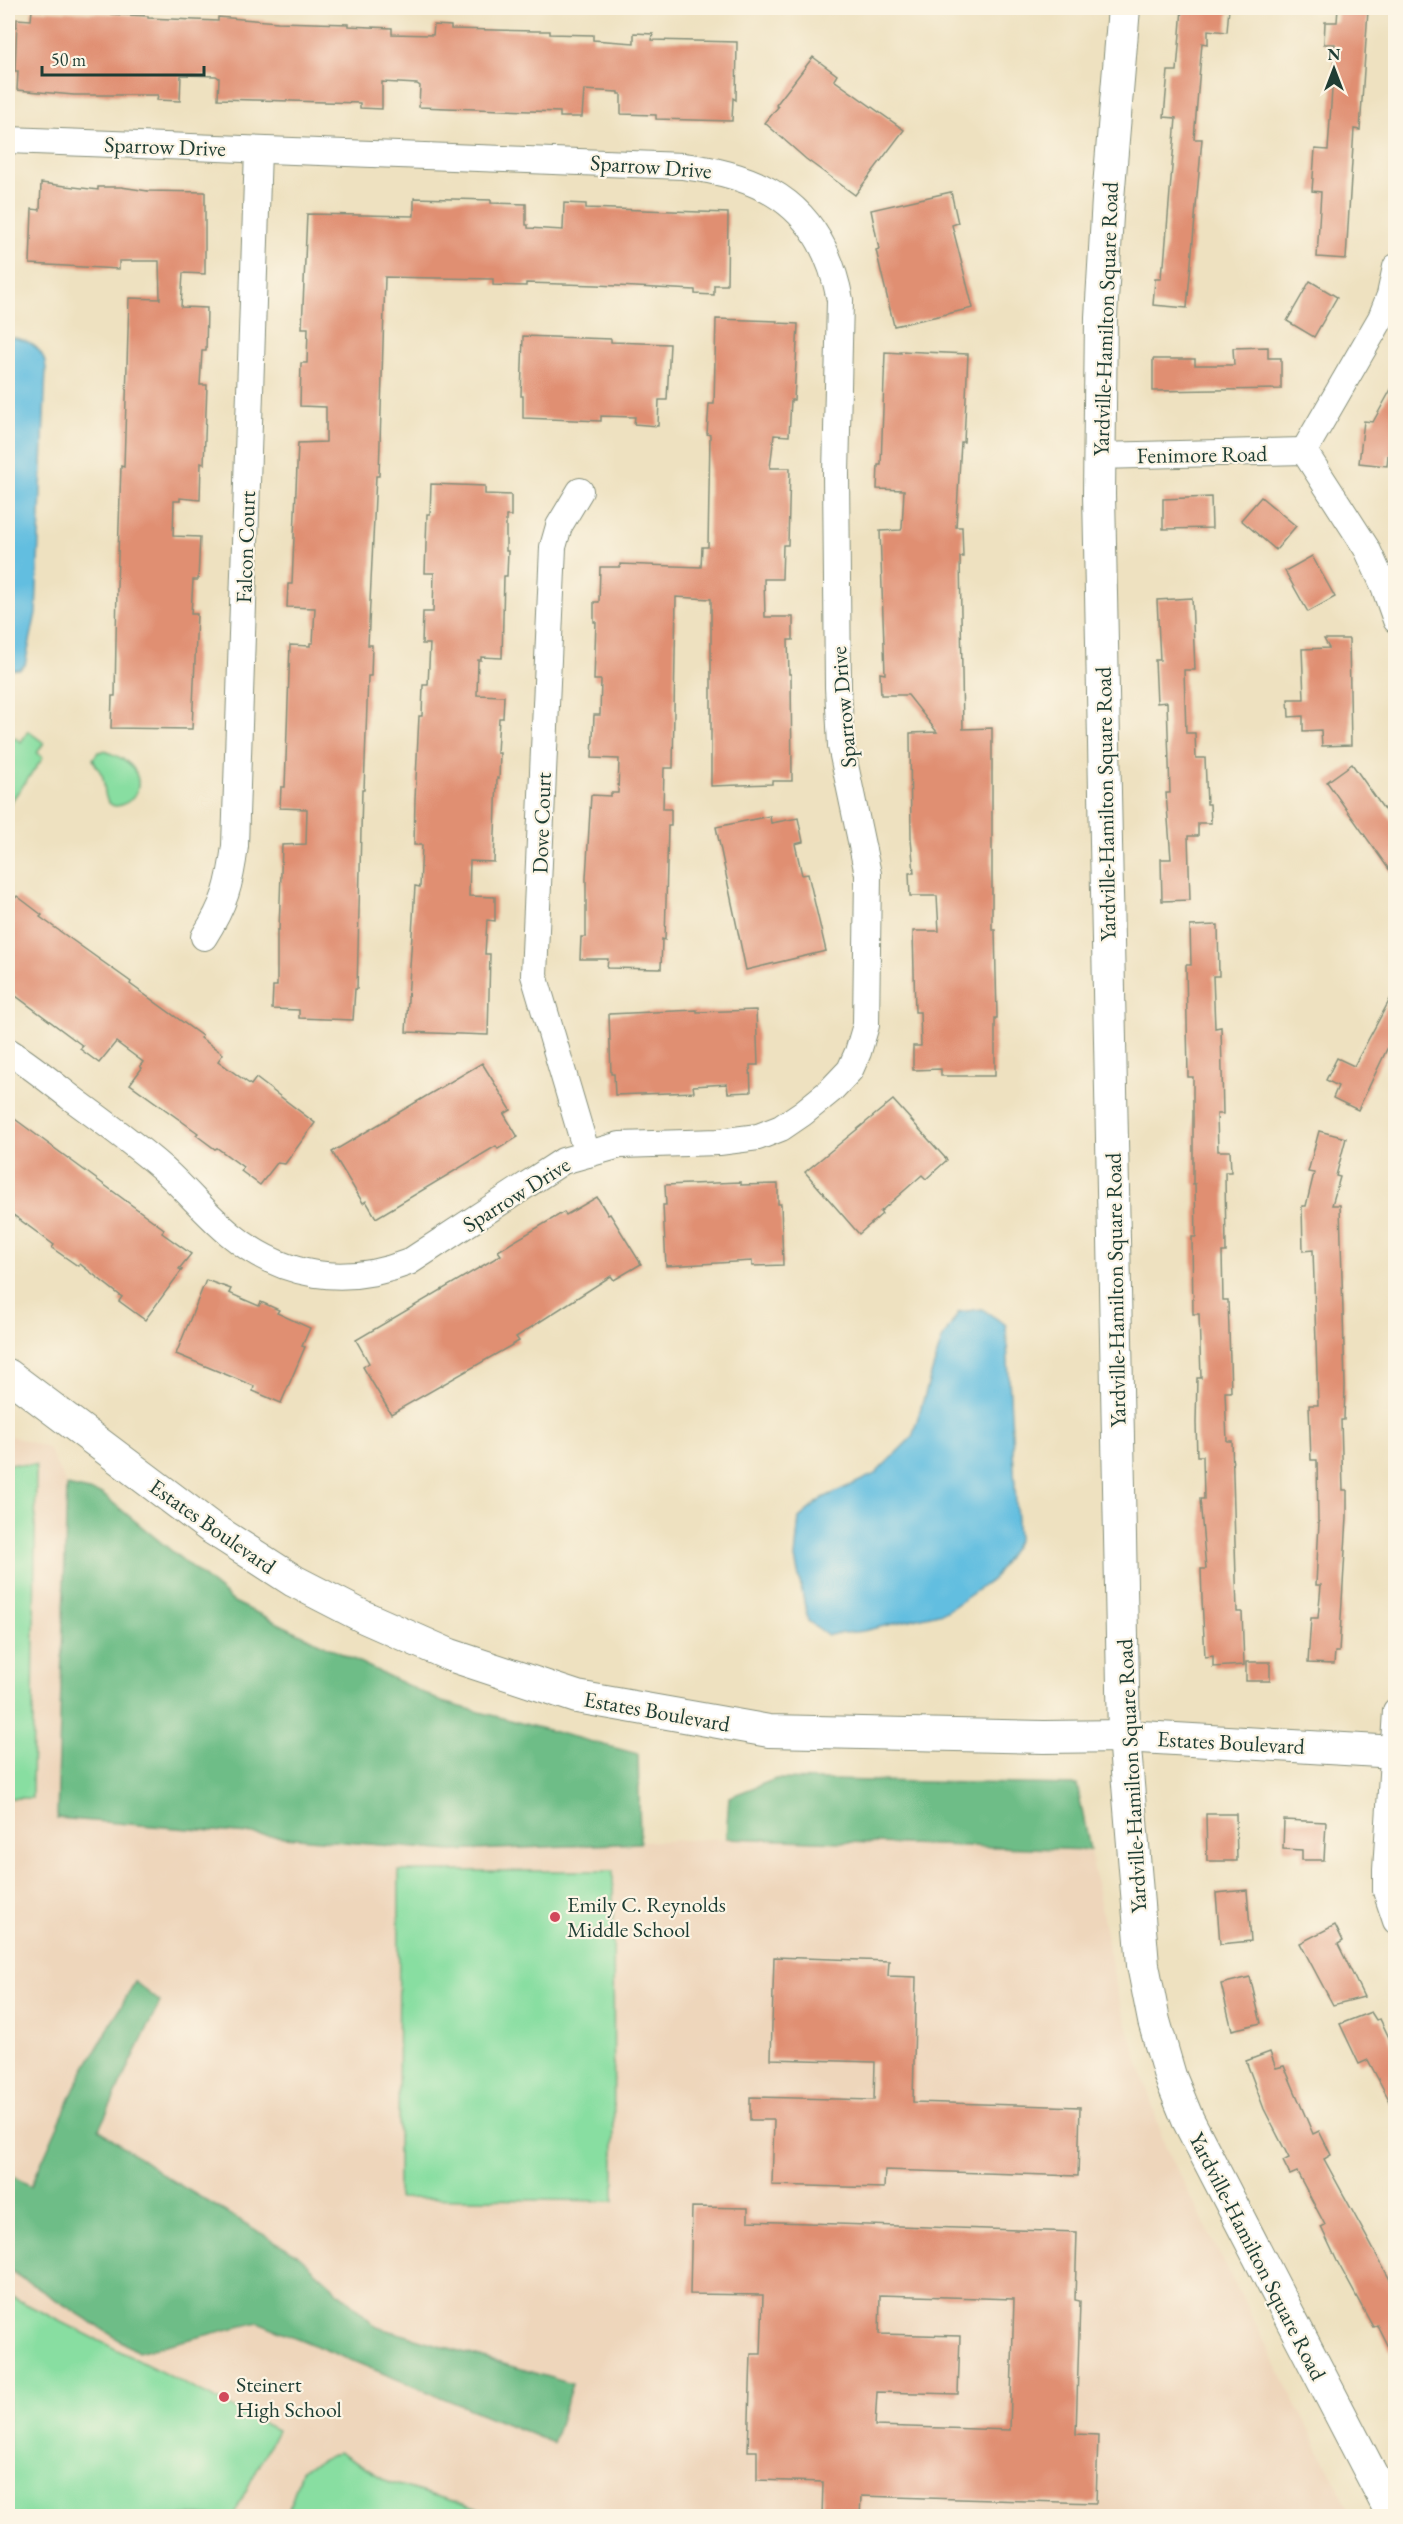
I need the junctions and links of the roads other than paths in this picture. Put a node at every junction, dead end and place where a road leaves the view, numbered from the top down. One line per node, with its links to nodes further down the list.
1 (1124, 8): 6 (street, Yardville-Hamilton Square Road)
2 (8, 140): 3 (street, Sparrow Drive)
3 (258, 150): 9 (street, Falcon Court); 11 (street, Sparrow Drive)
4 (1395, 267): 5 (street)
5 (1304, 451): 6 (street, Fenimore Road); 8 (street)
6 (1099, 456): 14 (street, Yardville-Hamilton Square Road)
7 (580, 490): 11 (street, Dove Court)
8 (1395, 620)
9 (204, 938)
10 (8, 1051): 11 (street, Sparrow Drive)
11 (587, 1154)
12 (8, 1376): 14 (street, Estates Boulevard)
13 (1395, 1711): 15 (street)
14 (1124, 1736): 15 (street, Estates Boulevard); 17 (street, Yardville-Hamilton Square Road)
15 (1394, 1752): 16 (street)
16 (1395, 1921)
17 (1393, 2517)

